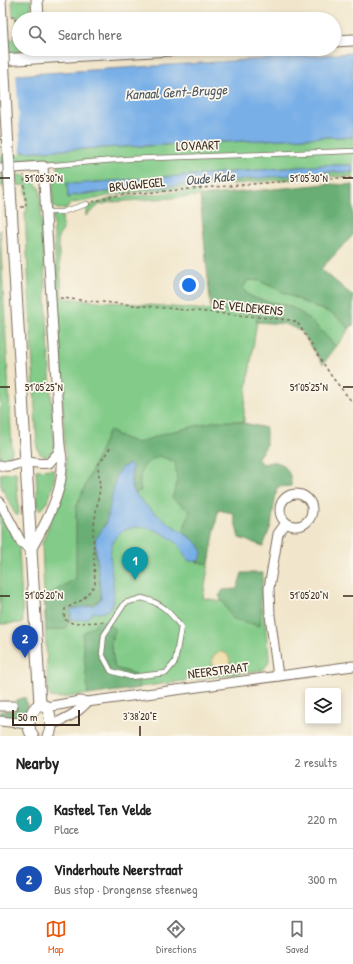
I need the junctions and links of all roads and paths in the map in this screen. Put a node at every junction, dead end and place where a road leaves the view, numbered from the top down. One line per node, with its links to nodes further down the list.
1 (0, 0): 20 (street, bridge)
2 (37, 0): 3 (street)
3 (38, 12)
4 (353, 40): 5 (street)
5 (341, 41)
6 (23, 56): 7 (street)
7 (0, 60)
8 (353, 151): 9 (lane, LOVAART)
9 (43, 166): 10 (street); 15 (street)
10 (0, 169)
11 (353, 178): 13 (path, BRUGWEGEL)
12 (24, 186): 14 (path)
13 (88, 204): 15 (lane)
14 (26, 206)
15 (46, 212): 16 (street)
16 (50, 298): 17 (path, DE VELDEKENS); 18 (street)
17 (353, 403)
18 (60, 446): 20 (street); 24 (street)
19 (110, 448): 25 (path)
20 (26, 462): 21 (street); 24 (street)
21 (0, 465)
22 (0, 502): 24 (street)
23 (286, 523): 27 (street)
24 (31, 550): 31 (street)
25 (111, 622): 25 (lane)
26 (353, 666): 27 (street, NEERSTRAAT)
27 (278, 676): 28 (street, NEERSTRAAT)
28 (87, 702): 31 (street, NEERSTRAAT); 34 (street)
29 (0, 706): 30 (street)
30 (13, 706)
31 (43, 706): 33 (street); 34 (street)
32 (0, 721): 33 (street)
33 (29, 724): 35 (street)
34 (49, 731)
35 (33, 736)

